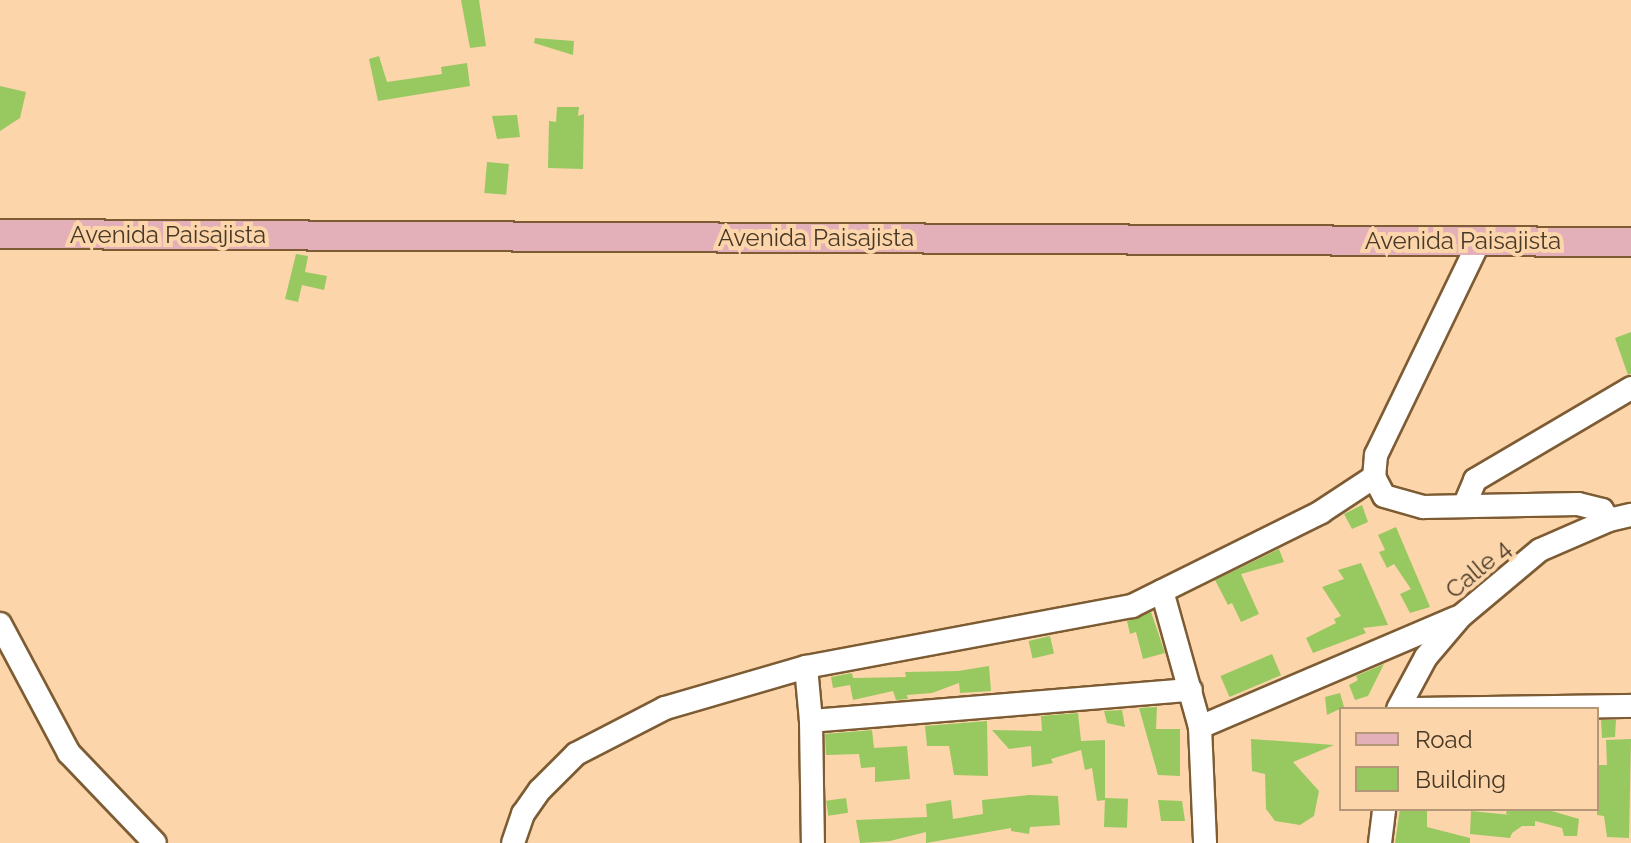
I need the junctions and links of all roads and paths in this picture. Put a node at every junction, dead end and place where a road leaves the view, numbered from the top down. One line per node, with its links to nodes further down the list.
1 (0, 234): 2 (main road, Avenida Paisajista)
2 (1479, 242): 3 (main road, Avenida Paisajista); 5 (street)
3 (1631, 242)
4 (1631, 388): 6 (street)
5 (1374, 477): 6 (street); 8 (street)
6 (1465, 504): 7 (street)
7 (1620, 517): 9 (street, Calle 4)
8 (1162, 591): 11 (street); 12 (street)
9 (1461, 616): 14 (street, Calle 4); 17 (street)
10 (0, 624): 19 (street)
11 (806, 667): 16 (street); 20 (street)
12 (1191, 690): 16 (street); 17 (street)
13 (1631, 706): 15 (street)
14 (1399, 707)
15 (1557, 707)
16 (811, 721): 21 (street)
17 (1200, 727): 22 (street)
18 (1384, 811): 23 (street)
19 (155, 843)
20 (513, 843)
21 (813, 843)
22 (1204, 843)
23 (1380, 843)

